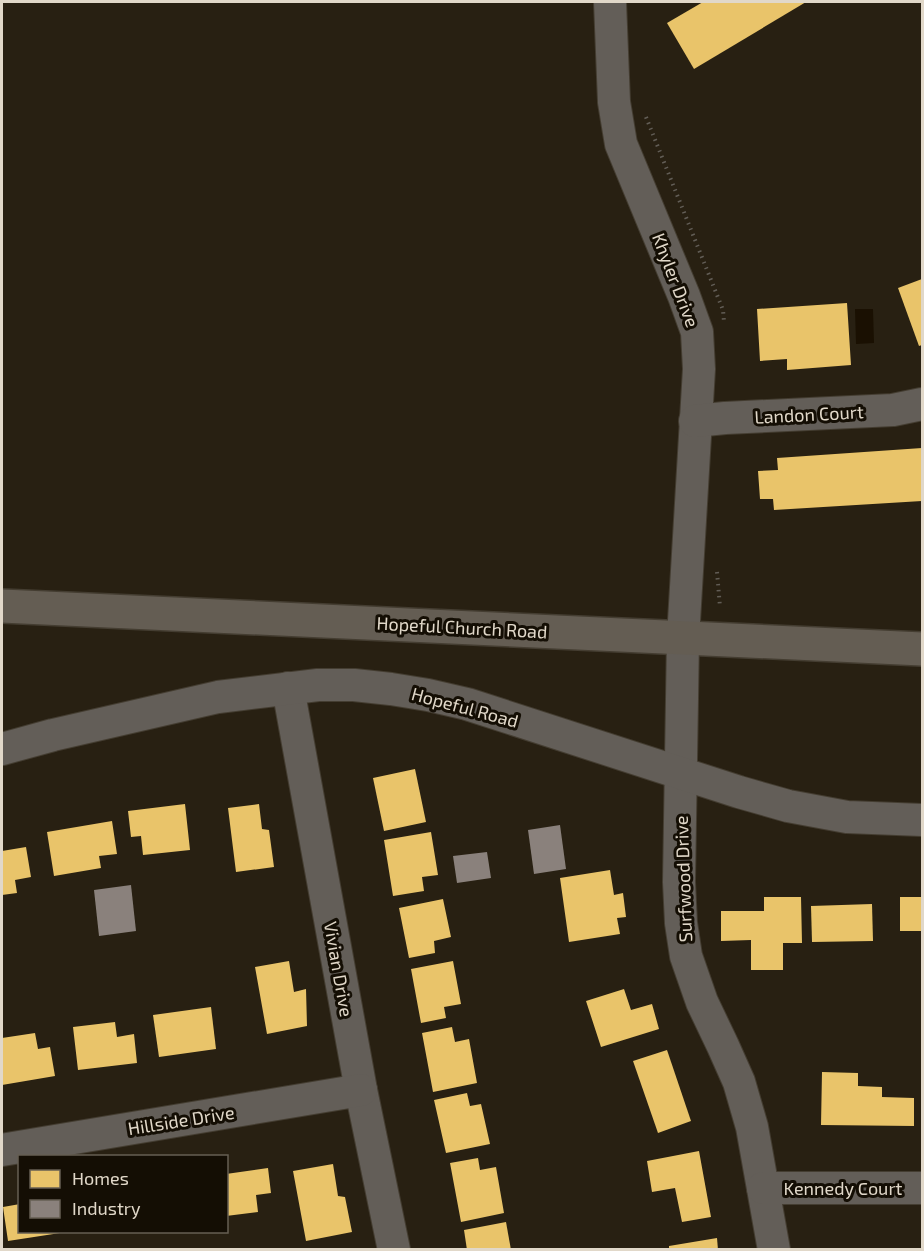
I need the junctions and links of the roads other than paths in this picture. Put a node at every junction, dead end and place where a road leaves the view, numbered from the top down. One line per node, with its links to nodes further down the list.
1 (609, 2): 3 (street, Khyler Drive)
2 (922, 404): 3 (street, Landon Court)
3 (695, 421): 5 (street, Khyler Drive)
4 (2, 606): 5 (main road, Hopeful Church Road)
5 (683, 638): 6 (main road, Hopeful Church Road); 9 (street, Surfwood Drive)
6 (922, 649)
7 (288, 688): 8 (street, Hopeful Road); 9 (street, Hopeful Road); 11 (street, Vivian Drive)
8 (2, 749)
9 (681, 773): 10 (street, Hopeful Road); 13 (street, Surfwood Drive)
10 (922, 820)
11 (360, 1090): 12 (street, Hillside Drive); 15 (street, Vivian Drive)
12 (2, 1150)
13 (763, 1188): 14 (street, Kennedy Court); 16 (street, Surfwood Drive)
14 (922, 1188)
15 (394, 1250)
16 (774, 1250)

